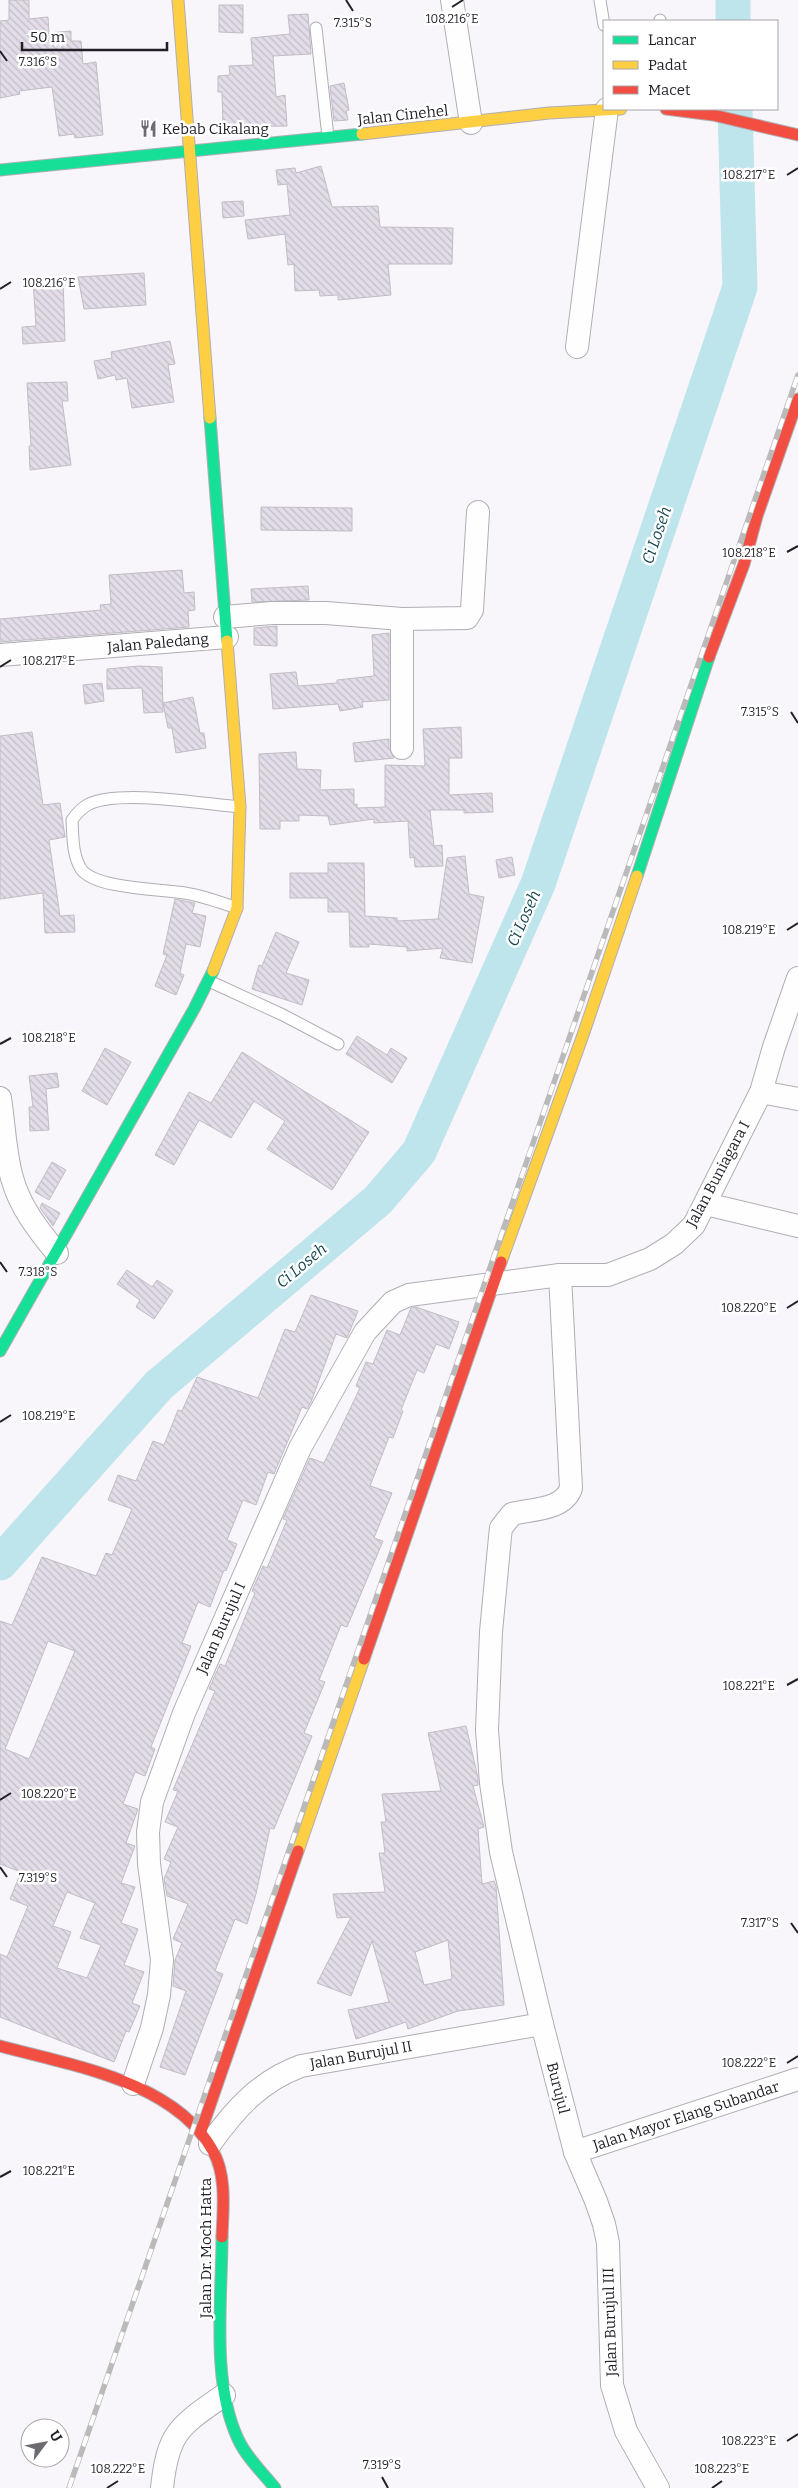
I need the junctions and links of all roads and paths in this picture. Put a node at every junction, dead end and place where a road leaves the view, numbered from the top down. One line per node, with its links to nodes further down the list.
1 (178, 0): 12 (main road)
2 (452, 0): 9 (street)
3 (600, 0): 4 (lane)
4 (603, 20)
5 (316, 28): 11 (lane)
6 (603, 109): 9 (main road, Jalan Cinehel)
7 (607, 110): 14 (street)
8 (674, 110): 10 (main road)
9 (471, 123): 11 (main road, Jalan Cinehel)
10 (798, 136)
11 (328, 138): 12 (main road, Jalan Cinehel)
12 (188, 152): 13 (main road, Jalan Cinehel); 18 (main road)
13 (0, 170)
14 (577, 348)
15 (798, 399): 33 (main road)
16 (478, 512): 17 (street, Jalan Paledang)
17 (402, 619): 18 (street, Jalan Paledang); 20 (street)
18 (226, 627): 19 (street, Jalan Paledang); 21 (main road)
19 (0, 655)
20 (402, 748)
21 (240, 806): 22 (main road); 22 (lane)
22 (237, 908): 24 (main road)
23 (798, 978): 26 (street, Jalan Buniagara I)
24 (209, 981): 25 (lane); 31 (main road)
25 (338, 1044)
26 (761, 1092): 28 (street); 29 (street, Jalan Buniagara I)
27 (0, 1098): 31 (street)
28 (798, 1099)
29 (706, 1204): 30 (street); 32 (street, Jalan Buniagara I)
30 (798, 1226)
31 (57, 1253): 34 (main road)
32 (560, 1275): 33 (street, Jalan Buniagara I); 35 (street, Burujul)
33 (493, 1285): 38 (street, Jalan Burujul I); 39 (main road)
34 (0, 1351)
35 (542, 2024): 39 (street, Jalan Burujul II); 40 (street, Burujul)
36 (0, 2046): 38 (main road, Jalan Dr. Moch Hatta)
37 (798, 2079): 40 (street, Jalan Mayor Elang Subandar)
38 (133, 2084): 39 (main road, Jalan Dr. Moch Hatta)
39 (205, 2138): 41 (main road, Jalan Dr. Moch Hatta)
40 (575, 2152): 44 (street, Jalan Burujul III)
41 (224, 2396): 42 (street); 43 (main road, Jalan Dr. Moch Hatta)
42 (162, 2488)
43 (275, 2488)
44 (658, 2488)

